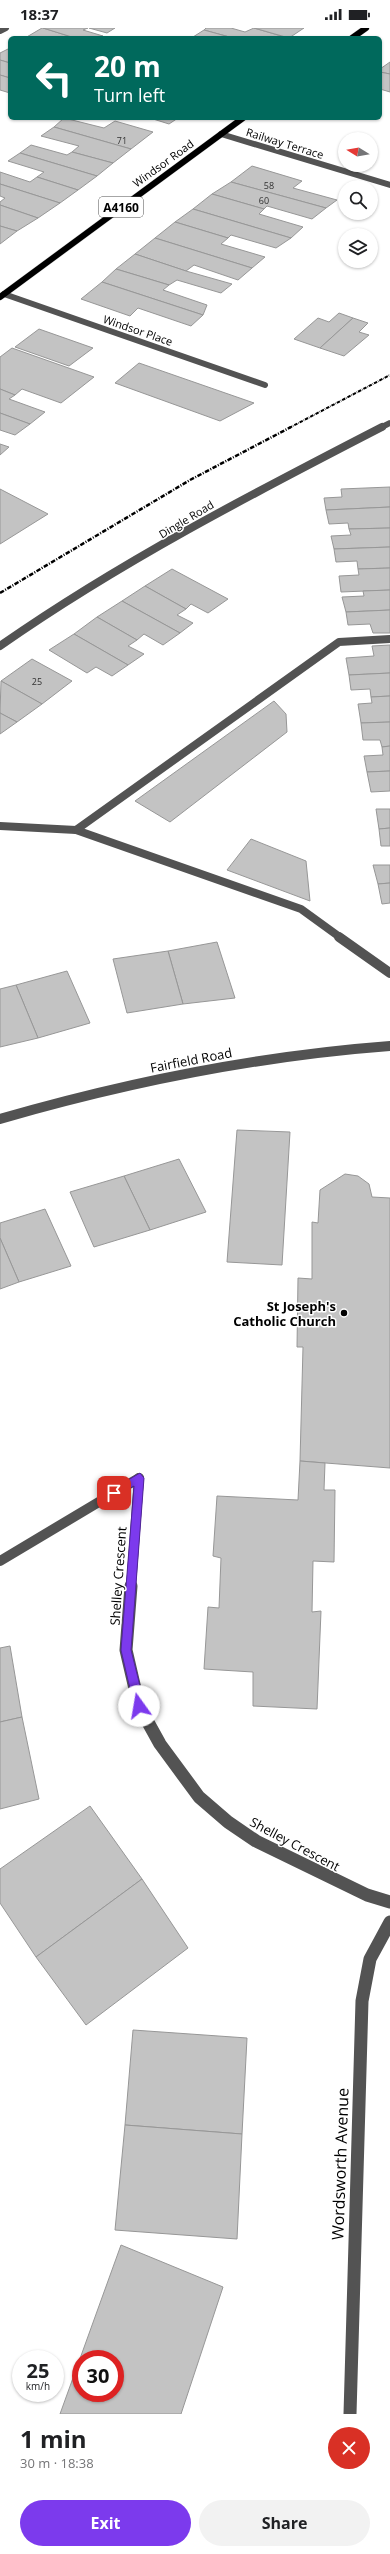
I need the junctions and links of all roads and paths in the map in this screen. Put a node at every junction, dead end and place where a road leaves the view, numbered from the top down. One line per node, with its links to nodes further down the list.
1 (6, 28): 3 (street)
2 (366, 28): 4 (main road)
3 (0, 31)
4 (355, 36)
5 (240, 120): 6 (main road, Windsor Road / A4160)
6 (221, 134): 7 (street, Railway Terrace); 8 (main road, Windsor Road / A4160)
7 (390, 185)
8 (2, 295): 9 (street, Windsor Place)
9 (265, 385)
10 (390, 423): 12 (street, Dingle Road)
11 (390, 639): 14 (street)
12 (0, 646)
13 (0, 826): 14 (street)
14 (76, 830): 15 (street)
15 (390, 973)
16 (390, 1046): 17 (street, Fairfield Road)
17 (0, 1119)
18 (0, 1561): 19 (street, Shelley Crescent)
19 (390, 1902)
20 (390, 1922): 21 (street, Wordsworth Avenue)
21 (350, 2414)

